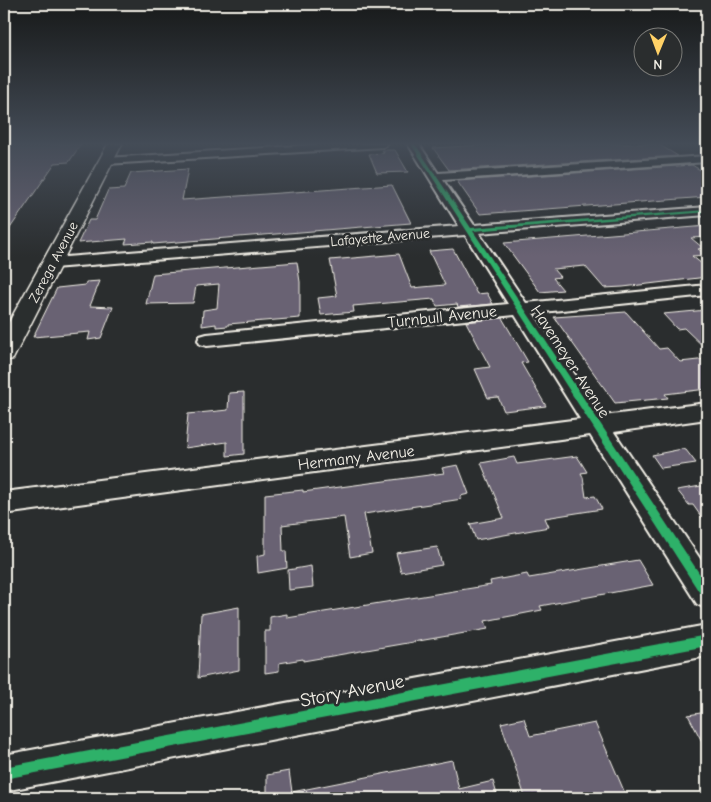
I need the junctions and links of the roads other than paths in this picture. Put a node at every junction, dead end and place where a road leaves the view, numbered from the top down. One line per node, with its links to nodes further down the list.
1 (95, 181): 5 (main road, Zerega Avenue)
2 (437, 181): 4 (street, Havemeyer Avenue)
3 (707, 211): 4 (street, Lafayette Avenue)
4 (469, 230): 5 (street, Lafayette Avenue); 7 (street, Havemeyer Avenue)
5 (53, 263): 9 (main road, Zerega Avenue)
6 (707, 290): 7 (street, Turnbull Avenue)
7 (520, 308): 8 (street, Turnbull Avenue); 11 (street, Havemeyer Avenue)
8 (207, 340)
9 (4, 353)
10 (707, 411): 11 (street, Hermany Avenue)
11 (597, 425): 12 (street, Hermany Avenue); 13 (street, Havemeyer Avenue)
12 (4, 502)
13 (707, 594)
14 (707, 640): 15 (street, Story Avenue)
15 (4, 773)

